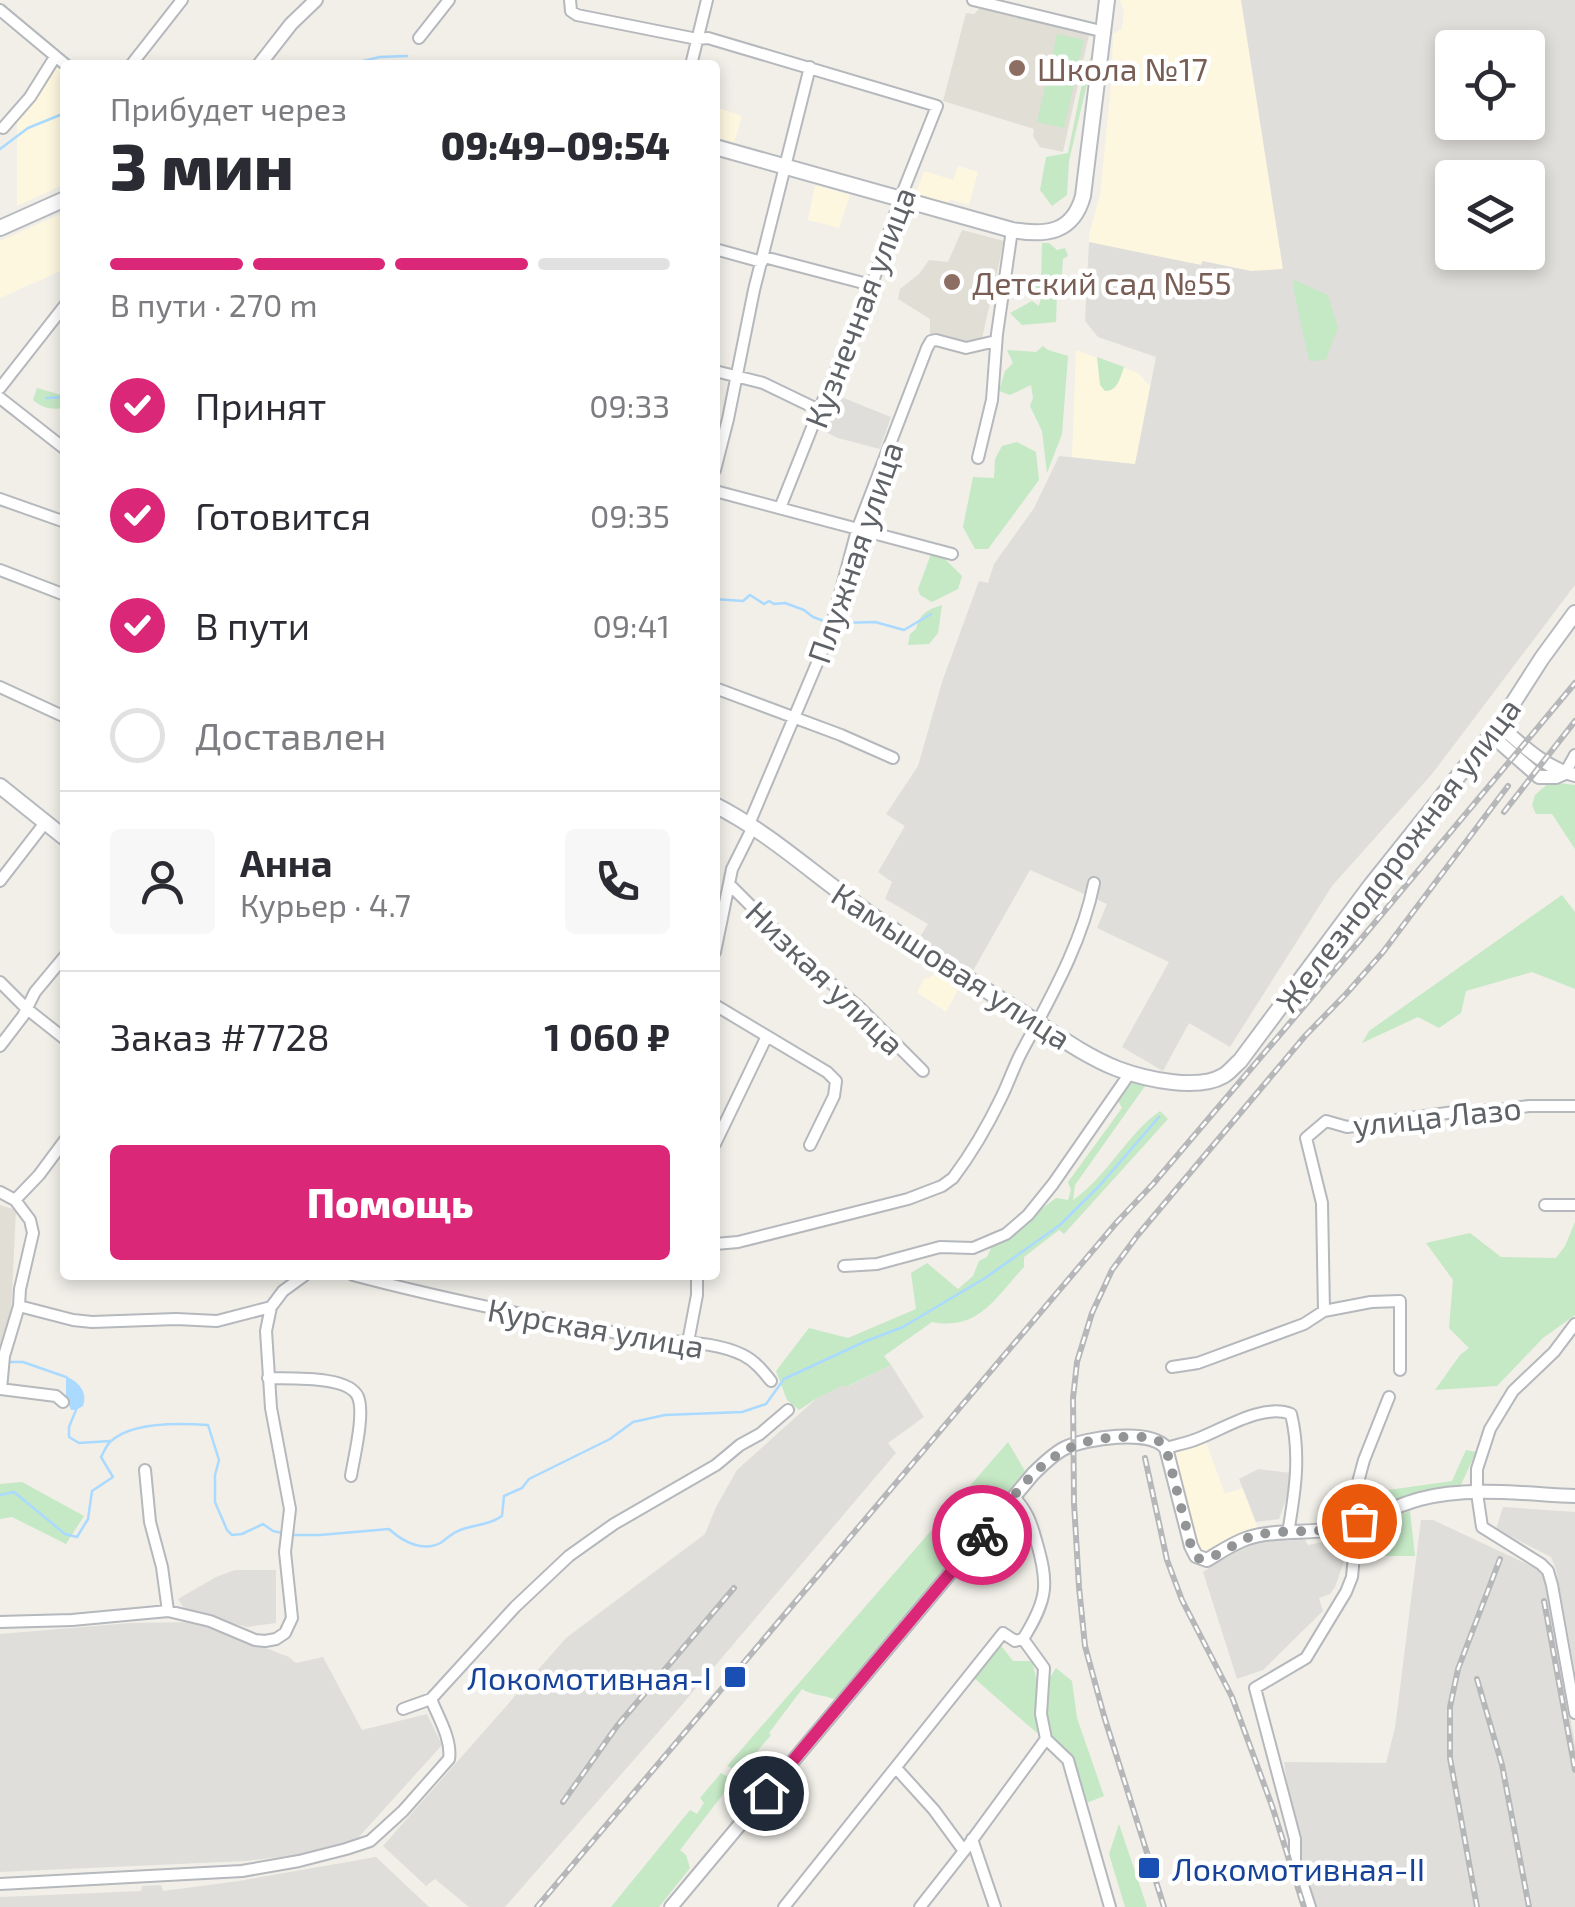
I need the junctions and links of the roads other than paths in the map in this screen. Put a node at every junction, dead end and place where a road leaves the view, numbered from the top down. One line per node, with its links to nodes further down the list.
1 (182, 0): 14 (street)
2 (449, 0): 10 (street)
3 (708, 0): 11 (street)
4 (973, 0): 9 (street)
5 (1107, 0): 9 (main road)
6 (308, 2): 15 (street)
7 (570, 4): 11 (street)
8 (0, 10): 12 (street)
9 (1105, 32): 24 (main road)
10 (419, 38)
11 (697, 39): 16 (street); 17 (street)
12 (56, 57): 13 (street); 18 (street)
13 (60, 60)
14 (135, 60)
15 (263, 60)
16 (691, 60)
17 (810, 67): 20 (street); 21 (street, Кузнечная улица)
18 (3, 128)
19 (720, 147): 20 (main road)
20 (784, 166): 21 (main road); 26 (street)
21 (900, 199): 24 (main road); 27 (street, Кузнечная улица)
22 (60, 202): 23 (main road)
23 (0, 228)
24 (1012, 230): 29 (street)
25 (720, 250): 26 (street)
26 (763, 259): 27 (street); 31 (street)
27 (871, 285): 34 (street, Кузнечная улица)
28 (60, 312): 32 (street)
29 (996, 341): 37 (street); 42 (street, Плужная улица)
30 (720, 371): 31 (street)
31 (737, 374): 34 (street); 36 (street)
32 (0, 388)
33 (0, 398): 35 (street)
34 (819, 410): 40 (street, Кузнечная улица)
35 (60, 445)
36 (720, 450)
37 (978, 458)
38 (720, 492): 40 (street)
39 (0, 499): 41 (street)
40 (780, 508): 42 (street)
41 (60, 520)
42 (856, 530): 43 (street); 50 (street, Плужная улица)
43 (952, 554)
44 (0, 570): 45 (street)
45 (60, 593)
46 (1575, 613): 51 (main road, Железнодорожная улица)
47 (0, 687): 49 (street)
48 (720, 690): 50 (street)
49 (60, 715)
50 (796, 718): 53 (street); 58 (street, Плужная улица)
51 (1495, 730): 54 (street); 76 (main road, Железнодорожная улица)
52 (1575, 755): 54 (street)
53 (893, 758)
54 (1570, 774)
55 (0, 786): 57 (main road)
56 (720, 808): 58 (main road, Камышовая улица)
57 (44, 824): 59 (main road); 60 (street)
58 (751, 826): 62 (street, Плужная улица); 68 (main road, Камышовая улица)
59 (60, 835)
60 (0, 881)
61 (1094, 883): 68 (street)
62 (728, 884): 63 (street, Плужная улица); 74 (street, Низкая улица)
63 (720, 926)
64 (60, 962): 66 (street)
65 (0, 982): 66 (street)
66 (27, 1008): 70 (street); 72 (street)
67 (720, 1008): 69 (street)
68 (1038, 1023): 75 (main road, Камышовая улица); 85 (street)
69 (752, 1028): 71 (street); 73 (street)
70 (60, 1035)
71 (767, 1036): 73 (street); 79 (street)
72 (0, 1046)
73 (760, 1048): 78 (street)
74 (922, 1071)
75 (1130, 1074): 76 (main road, Камышовая улица); 86 (street)
76 (1207, 1082)
77 (1575, 1106): 92 (street, улица Лазо)
78 (720, 1133)
79 (810, 1145)
80 (60, 1146): 82 (street)
81 (0, 1192): 82 (street)
82 (15, 1200): 90 (street)
83 (1575, 1205): 84 (street)
84 (1545, 1206)
85 (720, 1244)
86 (844, 1266)
87 (298, 1280): 91 (street)
88 (374, 1280): 94 (street, Курская улица)
89 (697, 1280): 94 (street)
90 (19, 1306): 91 (street); 99 (street)
91 (271, 1307): 97 (street)
92 (1324, 1311): 95 (street); 96 (street)
93 (1575, 1324): 106 (street)
94 (688, 1342): 98 (street, Курская улица)
95 (1172, 1367)
96 (1400, 1370)
97 (268, 1378): 105 (street); 111 (street)
98 (771, 1382)
99 (0, 1388): 101 (street)
100 (1389, 1397): 109 (street)
101 (63, 1402)
102 (788, 1410): 114 (street)
103 (1166, 1448): 108 (street); 110 (street); 110 (street)
104 (144, 1470): 111 (street)
105 (351, 1476)
106 (1477, 1493): 107 (street); 109 (street); 116 (street)
107 (1575, 1496)
108 (1014, 1497): 113 (street); 122 (street)
109 (1353, 1524): 110 (street); 127 (street)
110 (1288, 1532)
111 (168, 1611): 112 (street)
112 (0, 1622)
113 (1022, 1640): 117 (street); 118 (street)
114 (431, 1699): 115 (street); 121 (street)
115 (403, 1709)
116 (1575, 1713)
117 (1046, 1739): 119 (street); 126 (street)
118 (896, 1768): 120 (street); 123 (street)
119 (972, 1839): 120 (street); 125 (street)
120 (964, 1851): 124 (street)
121 (0, 1884)
122 (671, 1907)
123 (784, 1907)
124 (920, 1907)
125 (995, 1907)
126 (1110, 1907)
127 (1310, 1907)

